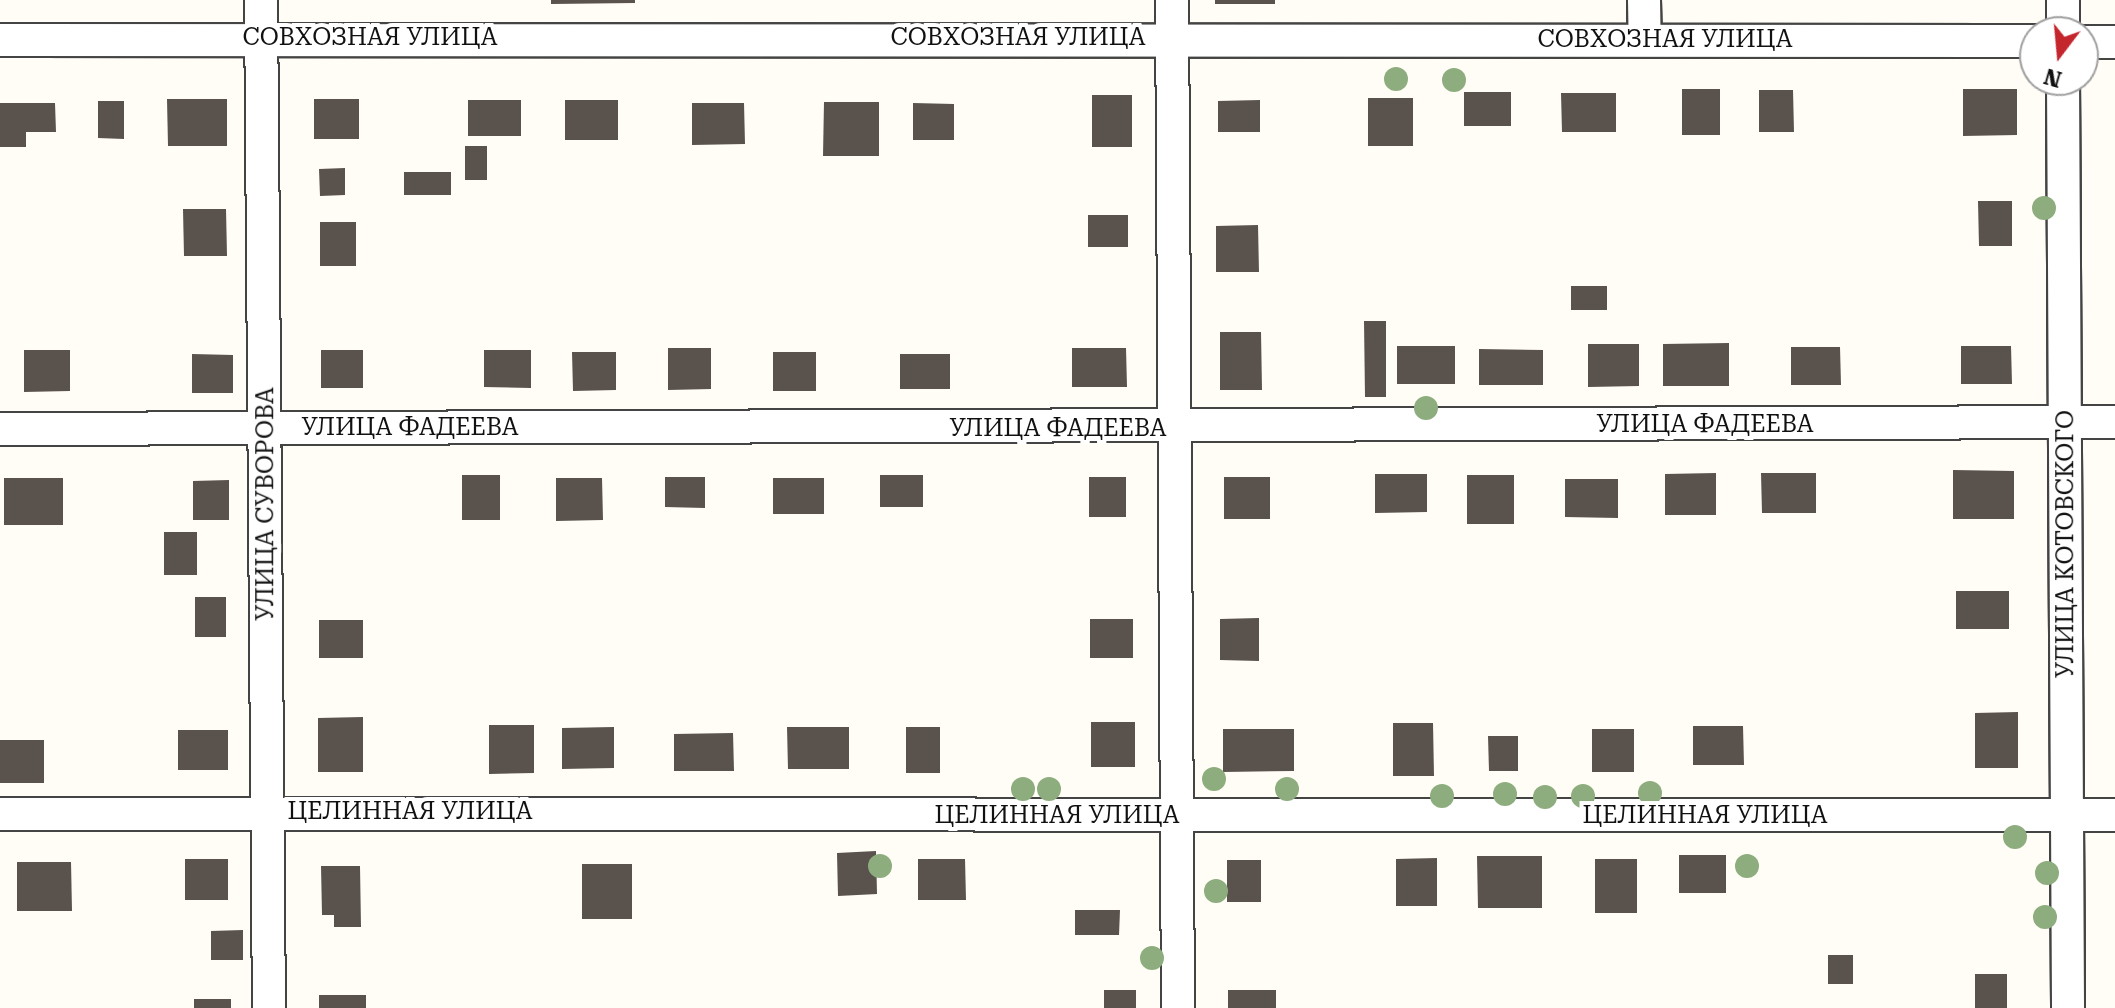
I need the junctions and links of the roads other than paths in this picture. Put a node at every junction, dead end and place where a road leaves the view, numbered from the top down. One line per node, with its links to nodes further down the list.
1 (261, 0): 4 (street, УЛИЦА СУВОРОВА)
2 (1172, 0): 5 (street)
3 (1644, 0): 6 (street)
4 (260, 38): 5 (street, СОВХОЗНАЯ УЛИЦА); 7 (street, СОВХОЗНАЯ УЛИЦА); 12 (street, УЛИЦА СУВОРОВА)
5 (1172, 38): 6 (street, СОВХОЗНАЯ УЛИЦА); 14 (street)
6 (1645, 39): 8 (street, СОВХОЗНАЯ УЛИЦА)
7 (0, 40)
8 (2019, 41)
9 (2063, 96): 11 (street, УЛИЦА КОТОВСКОГО)
10 (2115, 422): 11 (street, УЛИЦА ФАДЕЕВА)
11 (2065, 423): 14 (street, УЛИЦА ФАДЕЕВА); 17 (street, УЛИЦА КОТОВСКОГО)
12 (266, 428): 13 (street, УЛИЦА ФАДЕЕВА); 14 (street, УЛИЦА ФАДЕЕВА); 15 (street, УЛИЦА СУВОРОВА)
13 (0, 429)
14 (1175, 429): 19 (street)
15 (268, 812): 16 (street, ЦЕЛИННАЯ УЛИЦА); 19 (street, ЦЕЛИННАЯ УЛИЦА); 20 (street, УЛИЦА СУВОРОВА)
16 (0, 814)
17 (2067, 815): 18 (street, ЦЕЛИННАЯ УЛИЦА); 19 (street, ЦЕЛИННАЯ УЛИЦА); 22 (street, УЛИЦА КОТОВСКОГО)
18 (2115, 815)
19 (1177, 817): 21 (street)
20 (269, 1008)
21 (1178, 1008)
22 (2068, 1008)

